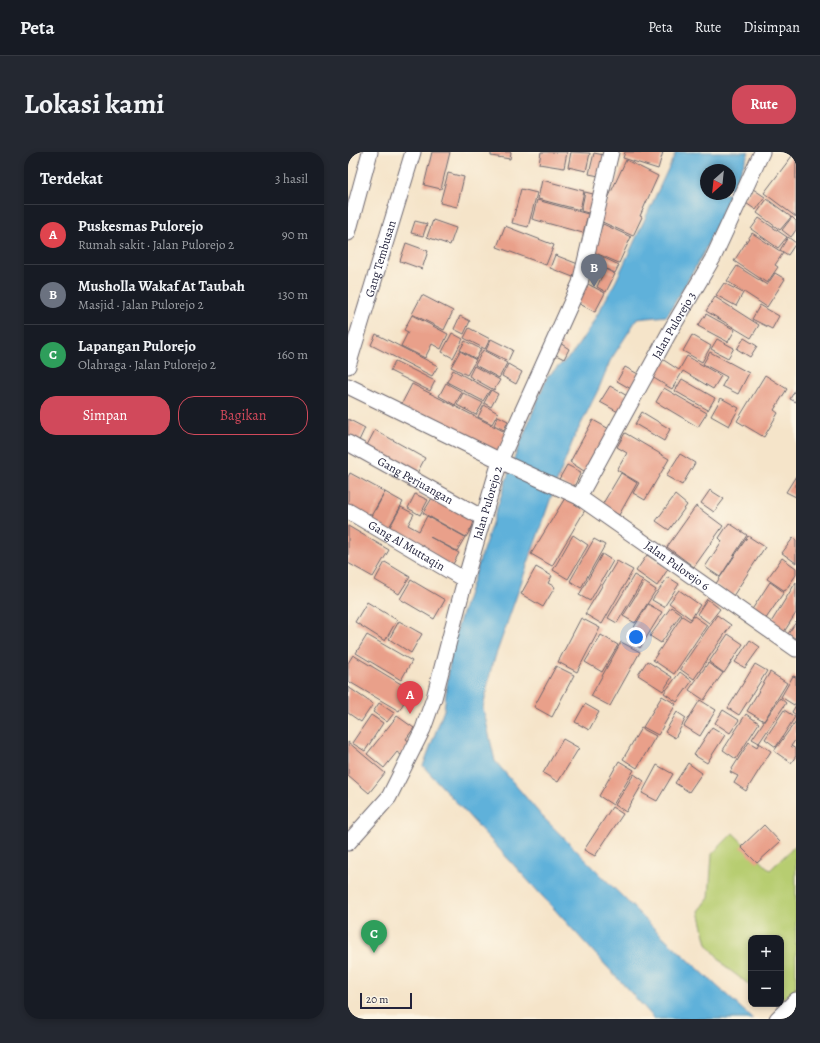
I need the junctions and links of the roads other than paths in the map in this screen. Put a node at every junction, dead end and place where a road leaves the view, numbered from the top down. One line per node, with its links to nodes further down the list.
1 (370, 152): 5 (street)
2 (412, 152): 6 (street, Gang Tembusan)
3 (611, 152): 9 (street, Jalan Pulorejo 2)
4 (762, 152): 10 (street, Jalan Pulorejo 3)
5 (349, 225)
6 (348, 366)
7 (348, 386): 9 (street, Jalan Pulorejo 6)
8 (348, 443): 12 (street, Gang Perjuangan)
9 (506, 464): 10 (street, Jalan Pulorejo 6); 12 (street, Jalan Pulorejo 2)
10 (579, 497): 14 (street, Jalan Pulorejo 6)
11 (348, 511): 13 (street, Gang Al Muttaqin)
12 (483, 518): 13 (street, Jalan Pulorejo 2)
13 (465, 580): 15 (street, Jalan Pulorejo 2)
14 (796, 649)
15 (348, 843)
16 (796, 1000): 17 (street)
17 (777, 1019)

